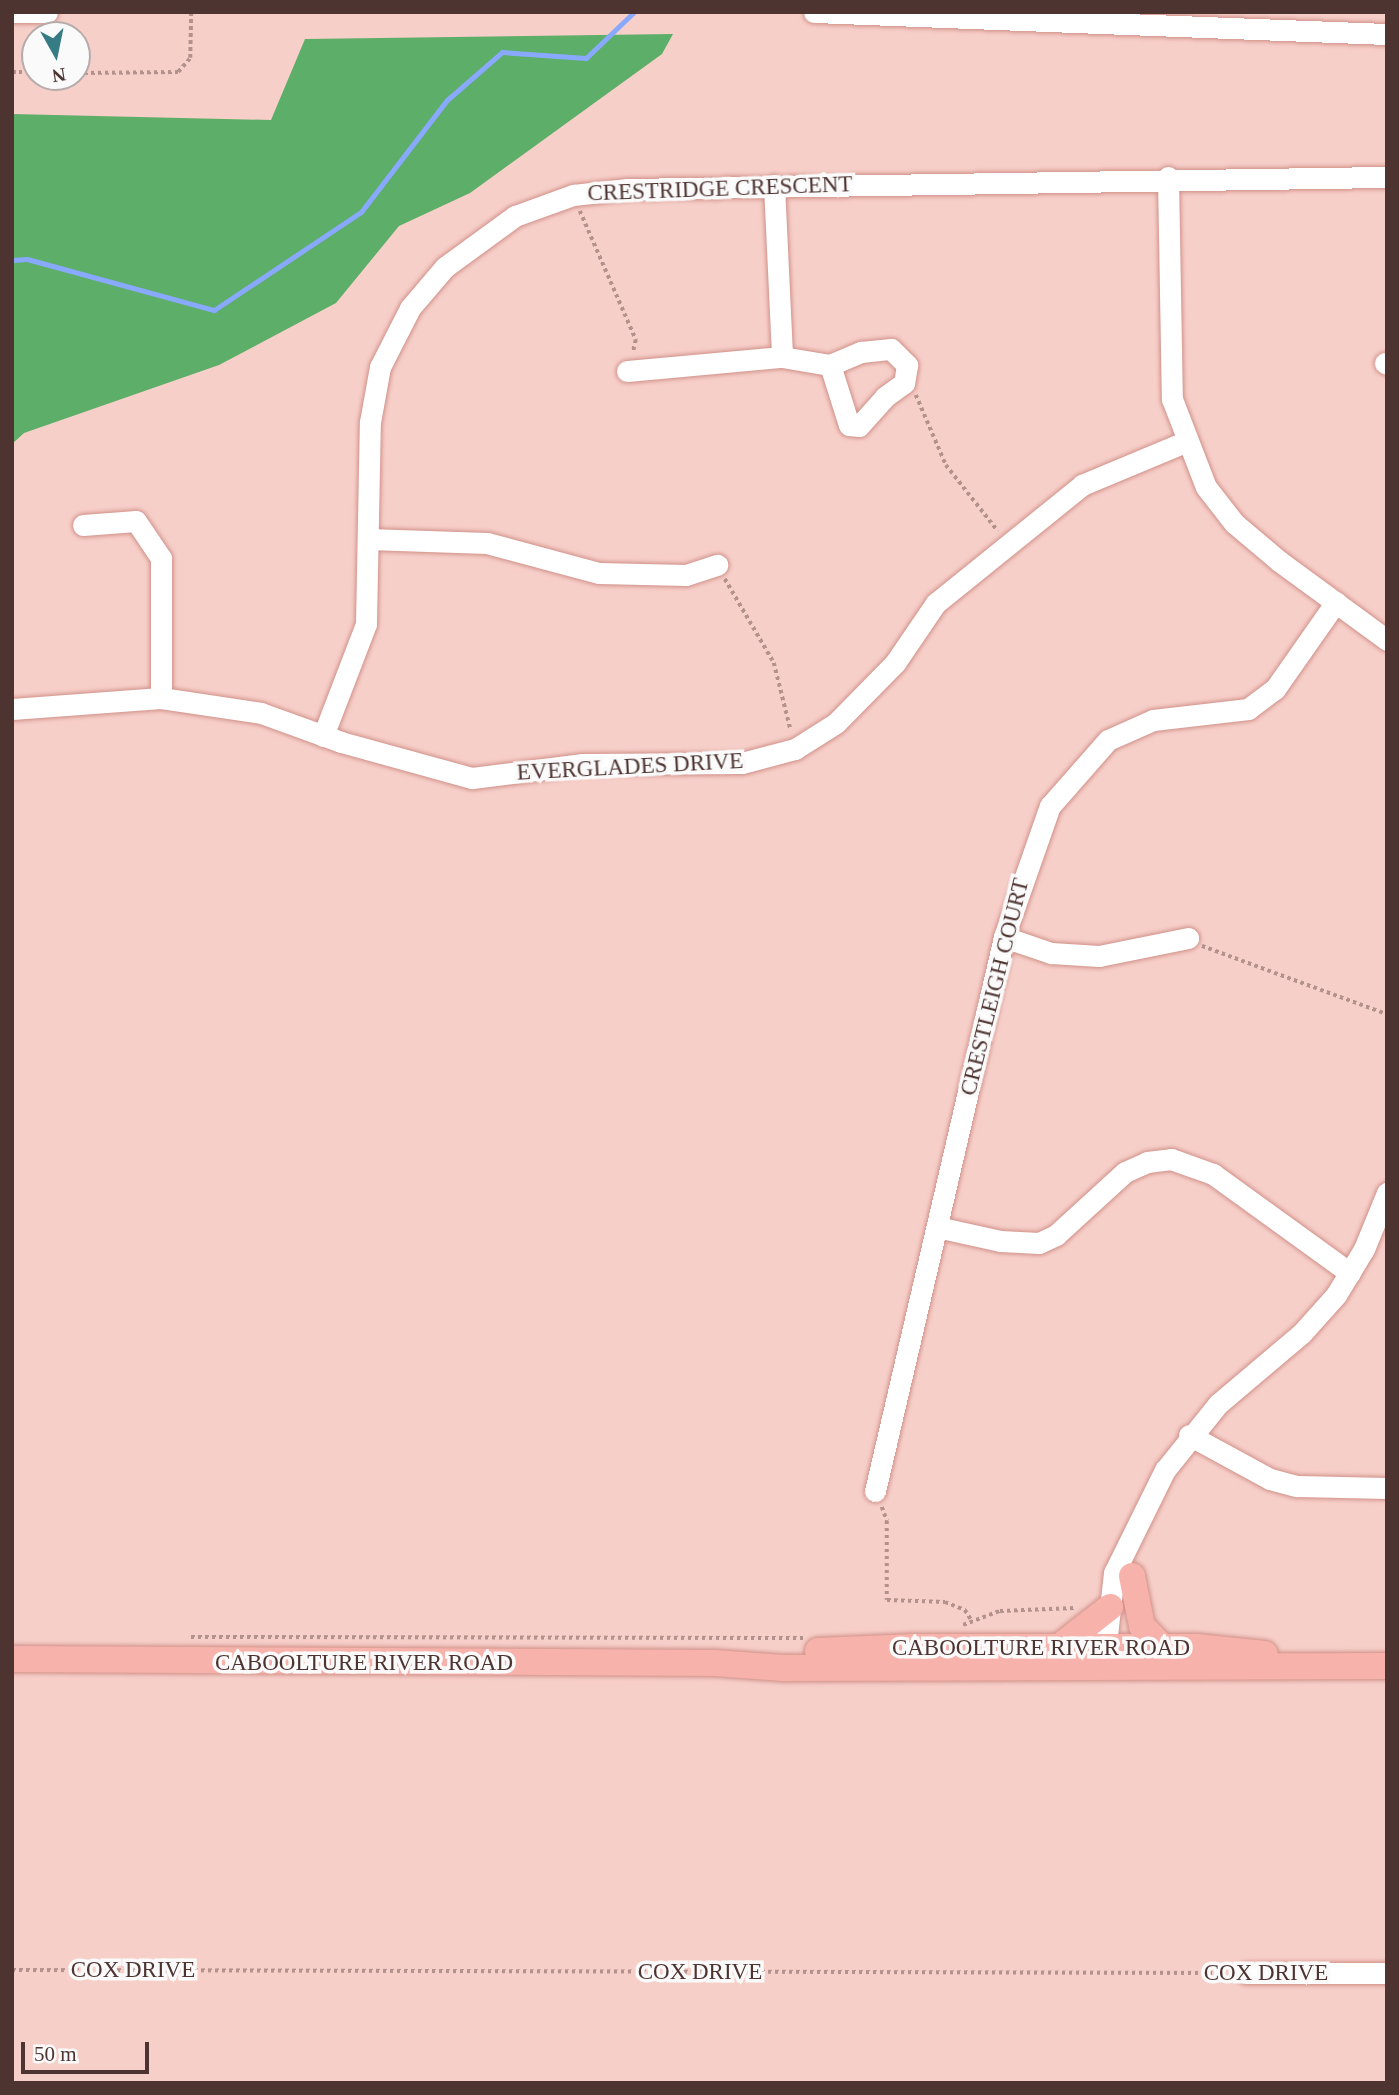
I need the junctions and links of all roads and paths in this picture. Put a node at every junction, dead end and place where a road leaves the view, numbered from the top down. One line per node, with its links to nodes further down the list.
1 (12, 12): 2 (street)
2 (47, 12)
3 (191, 12): 8 (path)
4 (814, 12): 5 (street)
5 (939, 14): 6 (street)
6 (1028, 16): 7 (street)
7 (1387, 34)
8 (91, 73)
9 (1168, 177): 10 (street, CRESTRIDGE CRESCENT); 11 (street, CRESTRIDGE CRESCENT); 17 (street)
10 (1387, 177)
11 (774, 185): 12 (street, CRESTRIDGE CRESCENT); 13 (street)
12 (573, 195): 15 (path); 19 (street, CRESTRIDGE CRESCENT)
13 (782, 357): 14 (street); 15 (street)
14 (830, 365): 16 (street); 16 (street)
15 (627, 371)
16 (904, 383): 20 (path)
17 (1185, 442): 20 (street, EVERGLADES DRIVE); 22 (street)
18 (83, 525): 24 (street)
19 (368, 539): 21 (street); 26 (street, CRESTRIDGE CRESCENT)
20 (1009, 545): 27 (street, EVERGLADES DRIVE)
21 (717, 565): 27 (path)
22 (1336, 602): 23 (street); 28 (street, CRESTLEIGH COURT)
23 (1387, 640)
24 (161, 698): 25 (street, EVERGLADES DRIVE); 26 (street, EVERGLADES DRIVE)
25 (12, 709)
26 (323, 736): 27 (street, EVERGLADES DRIVE)
27 (795, 748)
28 (1004, 937): 29 (street); 32 (street, CRESTLEIGH COURT)
29 (1188, 938): 30 (path)
30 (1387, 1014)
31 (1387, 1193): 33 (street)
32 (937, 1227): 33 (street); 36 (street, CRESTLEIGH COURT)
33 (1350, 1273): 34 (street)
34 (1189, 1435): 35 (street); 37 (street)
35 (1387, 1488)
36 (875, 1492): 41 (path)
37 (1134, 1537): 38 (street); 40 (street)
38 (1132, 1576): 46 (main road); 47 (street)
39 (1081, 1607): 41 (path)
40 (1110, 1607): 45 (main road); 47 (street)
41 (972, 1621): 42 (path)
42 (953, 1629)
43 (178, 1637): 44 (path)
44 (818, 1638)
45 (1059, 1647): 47 (main road, CABOOLTURE RIVER ROAD); 49 (main road, CABOOLTURE RIVER ROAD)
46 (1162, 1647): 47 (main road, CABOOLTURE RIVER ROAD); 50 (main road, CABOOLTURE RIVER ROAD)
47 (1110, 1658): 49 (main road, CABOOLTURE RIVER ROAD); 50 (main road, CABOOLTURE RIVER ROAD)
48 (12, 1659): 49 (main road, CABOOLTURE RIVER ROAD)
49 (715, 1663)
50 (1377, 1666)
51 (12, 1970): 52 (path, COX DRIVE)
52 (1245, 1973): 53 (street, COX DRIVE)
53 (1387, 1973)

